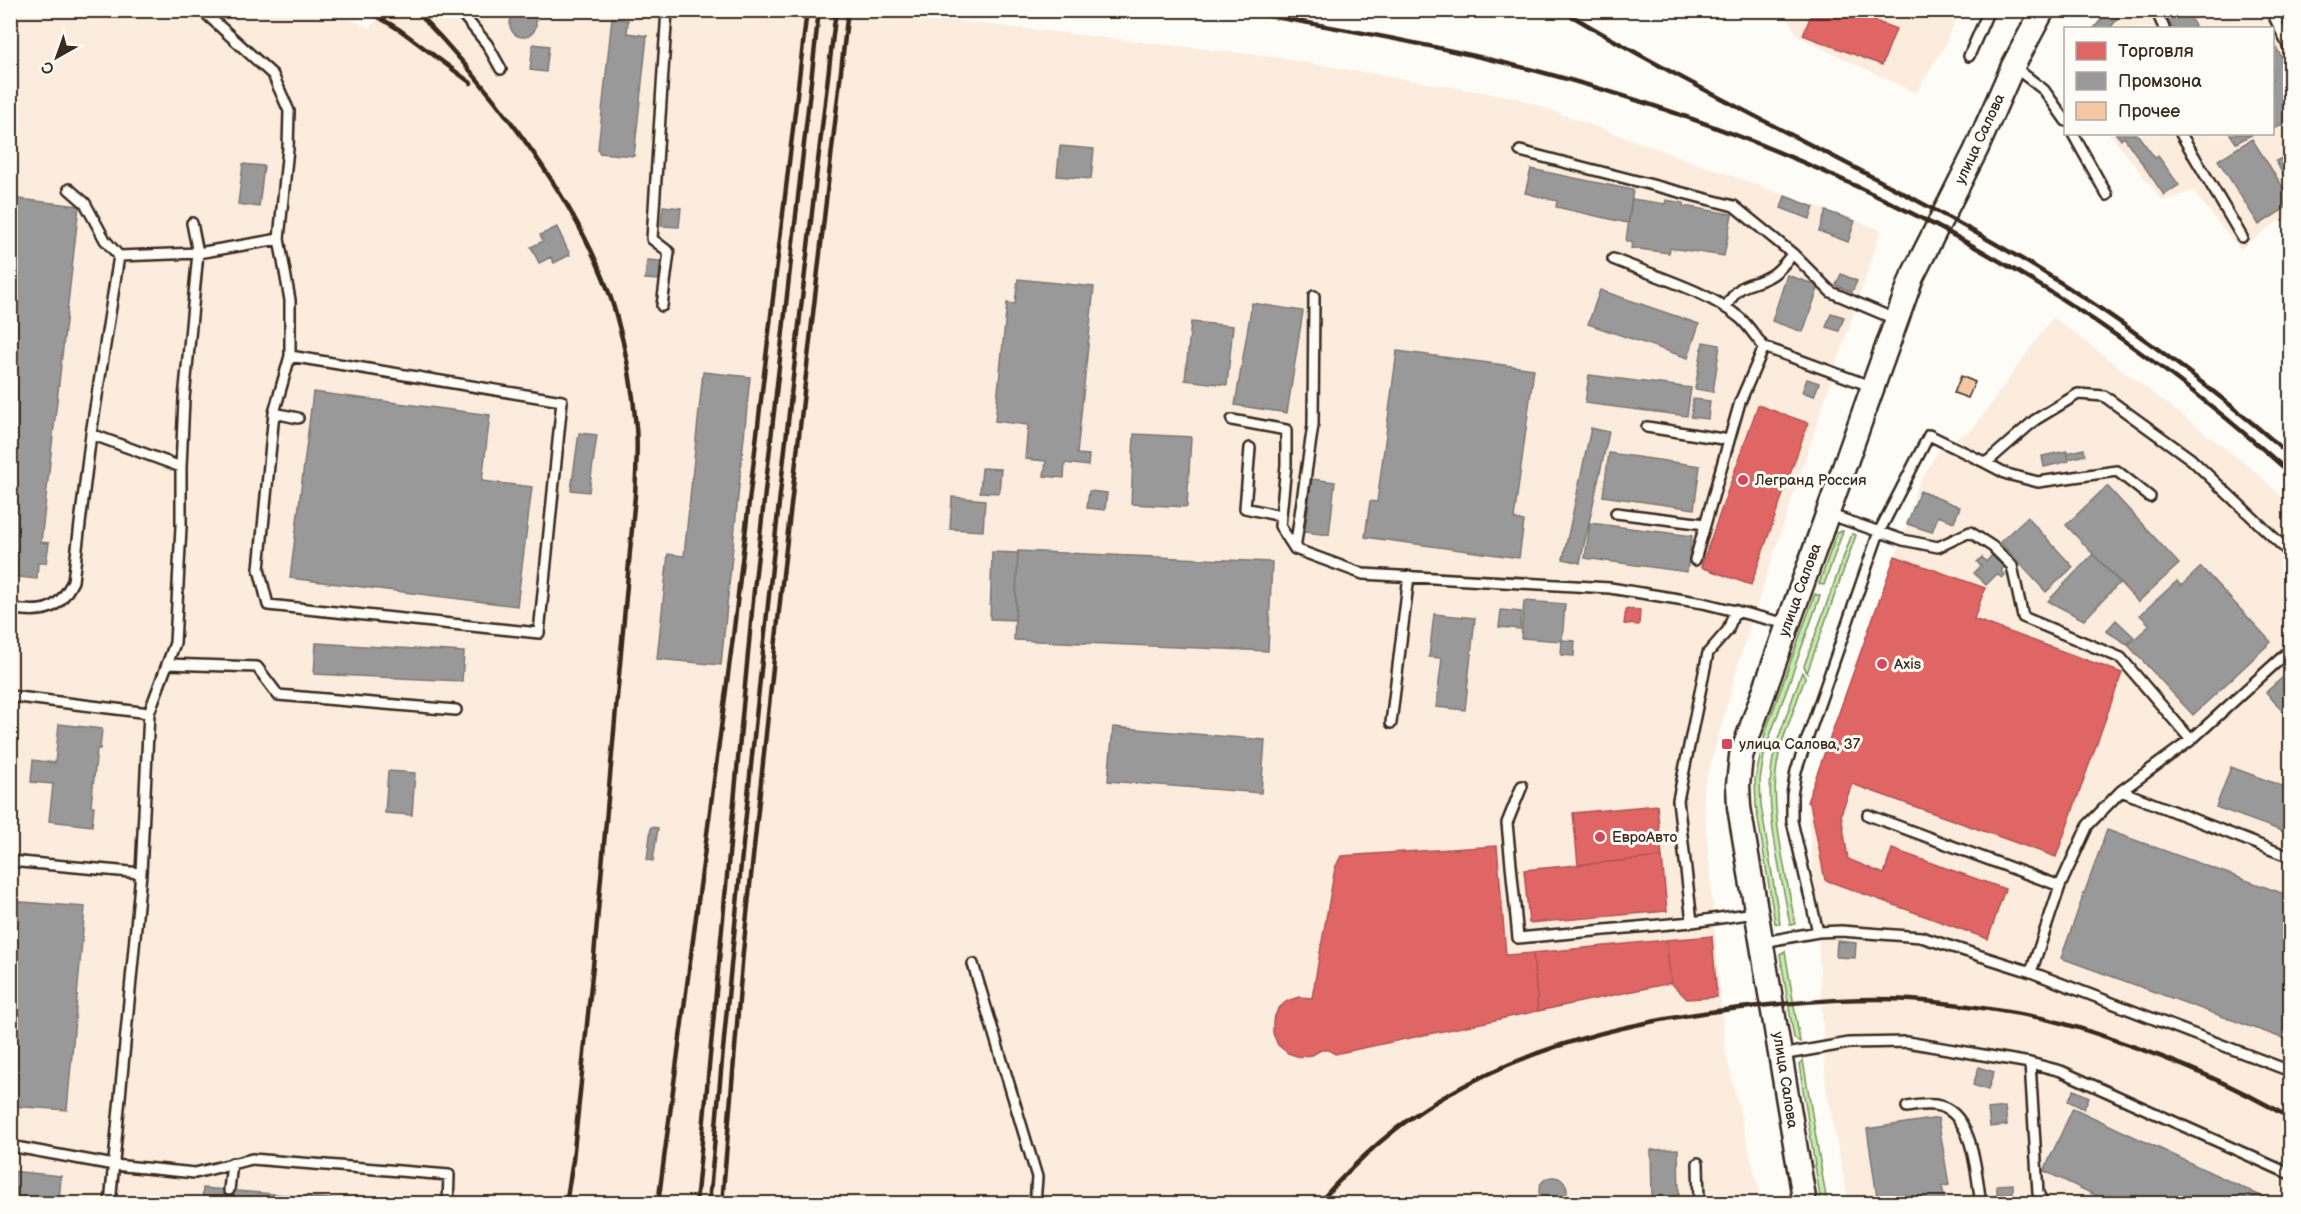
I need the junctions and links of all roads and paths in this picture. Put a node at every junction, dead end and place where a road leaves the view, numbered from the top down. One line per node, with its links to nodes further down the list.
1 (459, 10): 12 (lane)
2 (667, 10): 27 (lane)
3 (1989, 10): 10 (lane)
4 (2043, 10): 11 (street, улица Салова)
5 (2156, 10): 8 (lane)
6 (2271, 10): 9 (lane)
7 (203, 11): 21 (lane)
8 (2164, 27)
9 (2290, 50)
10 (1969, 56)
11 (2013, 66): 13 (lane); 29 (street, улица Салова)
12 (501, 69)
13 (2064, 118)
14 (2074, 135): 18 (lane)
15 (2182, 135): 20 (lane)
16 (1520, 151): 23 (lane)
17 (69, 189): 24 (lane)
18 (2107, 195)
19 (192, 223): 22 (lane)
20 (2242, 237)
21 (279, 239): 22 (lane); 31 (lane)
22 (198, 253): 24 (lane); 41 (lane)
23 (1793, 254): 28 (lane); 29 (lane)
24 (119, 256): 37 (lane)
25 (1613, 259): 28 (lane)
26 (1314, 296): 48 (lane)
27 (662, 306)
28 (1726, 307): 30 (lane)
29 (1897, 320): 32 (street, улица Салова)
30 (1764, 347): 32 (lane); 38 (lane)
31 (290, 356): 33 (lane); 33 (lane)
32 (1873, 387): 44 (street, улица Салова)
33 (273, 413): 34 (lane)
34 (298, 418)
35 (1232, 420): 45 (lane)
36 (1647, 427): 38 (lane)
37 (91, 434): 41 (lane); 52 (lane)
38 (1729, 440): 46 (lane)
39 (1250, 448): 45 (lane)
40 (1986, 463): 42 (lane); 47 (lane); 49 (lane)
41 (180, 467): 56 (lane)
42 (2150, 497)
43 (1616, 513): 46 (lane)
44 (1827, 513): 47 (lane); 54 (street, улица Салова)
45 (1281, 516): 48 (lane)
46 (1706, 524): 50 (lane)
47 (1879, 532): 61 (lane); 71 (lane)
48 (1295, 549): 51 (lane)
49 (2290, 553)
50 (1695, 560)
51 (1409, 576): 53 (lane); 60 (lane)
52 (10, 609)
53 (1735, 610): 54 (lane); 70 (lane)
54 (1788, 624): 69 (street, улица Салова)
55 (2290, 650): 61 (lane)
56 (167, 664): 58 (lane); 59 (lane)
57 (10, 696): 59 (lane)
58 (456, 710)
59 (149, 713): 67 (lane)
60 (1391, 723)
61 (2191, 740): 63 (lane)
62 (1522, 786): 70 (lane)
63 (2121, 791): 65 (lane); 68 (lane)
64 (1868, 815): 68 (lane)
65 (2290, 857)
66 (10, 861): 67 (lane)
67 (141, 873): 82 (lane)
68 (2060, 886): 74 (lane)
69 (1758, 912): 70 (lane); 72 (street, улица Салова)
70 (1692, 922)
71 (1818, 932): 72 (lane); 74 (lane)
72 (1763, 942): 75 (street, улица Салова)
73 (973, 964): 87 (lane)
74 (2031, 972): 77 (lane)
75 (1781, 1055): 76 (lane); 89 (street, улица Салова)
76 (2030, 1063): 83 (lane); 91 (lane)
77 (2290, 1071)
78 (1907, 1107): 90 (lane)
79 (10, 1146): 82 (lane)
80 (232, 1163): 82 (lane); 84 (lane); 86 (lane)
81 (1698, 1163): 88 (lane)
82 (114, 1165): 85 (lane)
83 (2290, 1174)
84 (229, 1190)
85 (110, 1203)
86 (448, 1203)
87 (1035, 1203)
88 (1699, 1203)
89 (1806, 1203)
90 (1981, 1203)
91 (2044, 1203)

